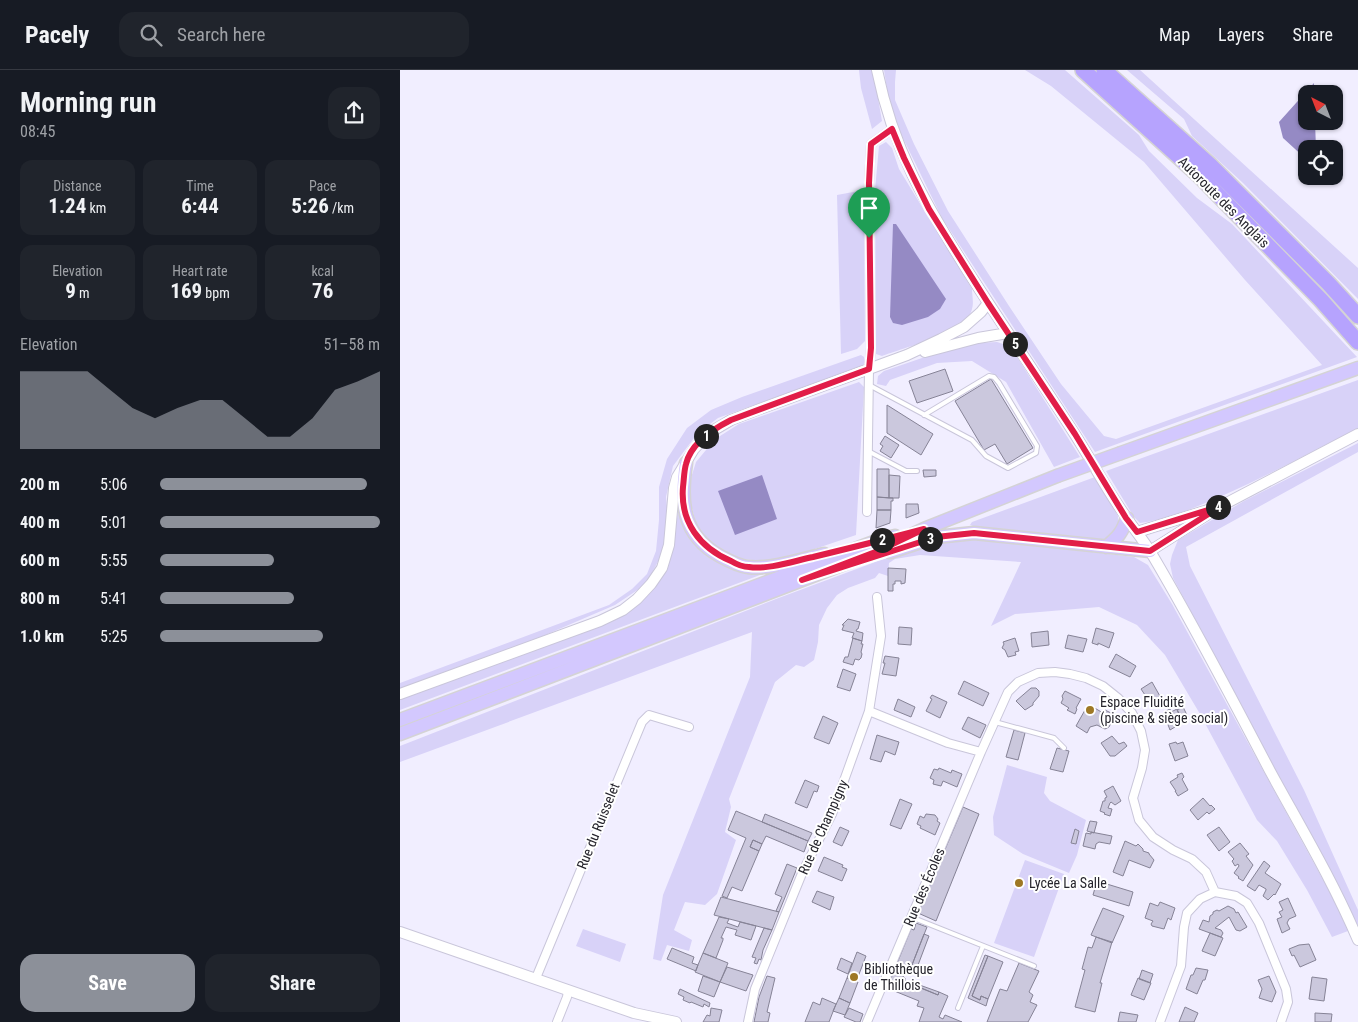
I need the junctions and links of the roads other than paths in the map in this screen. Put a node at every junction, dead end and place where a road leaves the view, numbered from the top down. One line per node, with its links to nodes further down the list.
1 (877, 70): 4 (street)
2 (1083, 70): 8 (highway, Autoroute des Anglais)
3 (1104, 70): 6 (highway, Autoroute des Anglais)
4 (892, 129): 5 (street); 11 (street)
5 (988, 303): 7 (street); 9 (street)
6 (1358, 316)
7 (1008, 333): 9 (street); 20 (street)
8 (1358, 342)
9 (907, 356): 11 (street)
10 (1358, 368): 21 (main road, bridge)
11 (869, 369): 12 (street); 16 (street)
12 (869, 385): 13 (lane); 15 (street)
13 (924, 415): 13 (lane)
14 (1358, 434): 18 (street)
15 (868, 451): 17 (lane); 19 (street)
16 (686, 463): 23 (main road); 28 (street)
17 (917, 471)
18 (1221, 506): 22 (street); 25 (street)
19 (867, 512)
20 (1126, 518): 22 (street); 24 (main road)
21 (924, 529): 23 (main road); 26 (main road)
22 (1137, 532): 25 (street)
23 (880, 540): 30 (main road)
24 (1106, 547): 25 (main road); 26 (main road)
25 (1150, 551): 39 (street)
26 (802, 580): 33 (main road)
27 (877, 597): 29 (street, Rue de Champigny)
28 (400, 694)
29 (869, 711): 35 (street); 47 (street, Rue de Champigny)
30 (400, 720)
31 (994, 722): 34 (lane); 35 (street, Rue des Écoles); 36 (street, Rue des Écoles)
32 (688, 727): 42 (street, Rue du Ruisselet)
33 (400, 734)
34 (1064, 748)
35 (981, 752): 37 (street, Rue des Écoles)
36 (1215, 892): 49 (street); 50 (street)
37 (913, 913): 40 (lane); 48 (street, Rue des Écoles)
38 (400, 932): 42 (street)
39 (1358, 940)
40 (983, 946): 41 (lane); 44 (lane)
41 (1034, 966)
42 (536, 978): 43 (street)
43 (568, 990): 45 (street); 46 (street)
44 (958, 1008)
45 (556, 1022)
46 (676, 1022)
47 (748, 1022)
48 (868, 1022)
49 (1160, 1022)
50 (1281, 1022)

